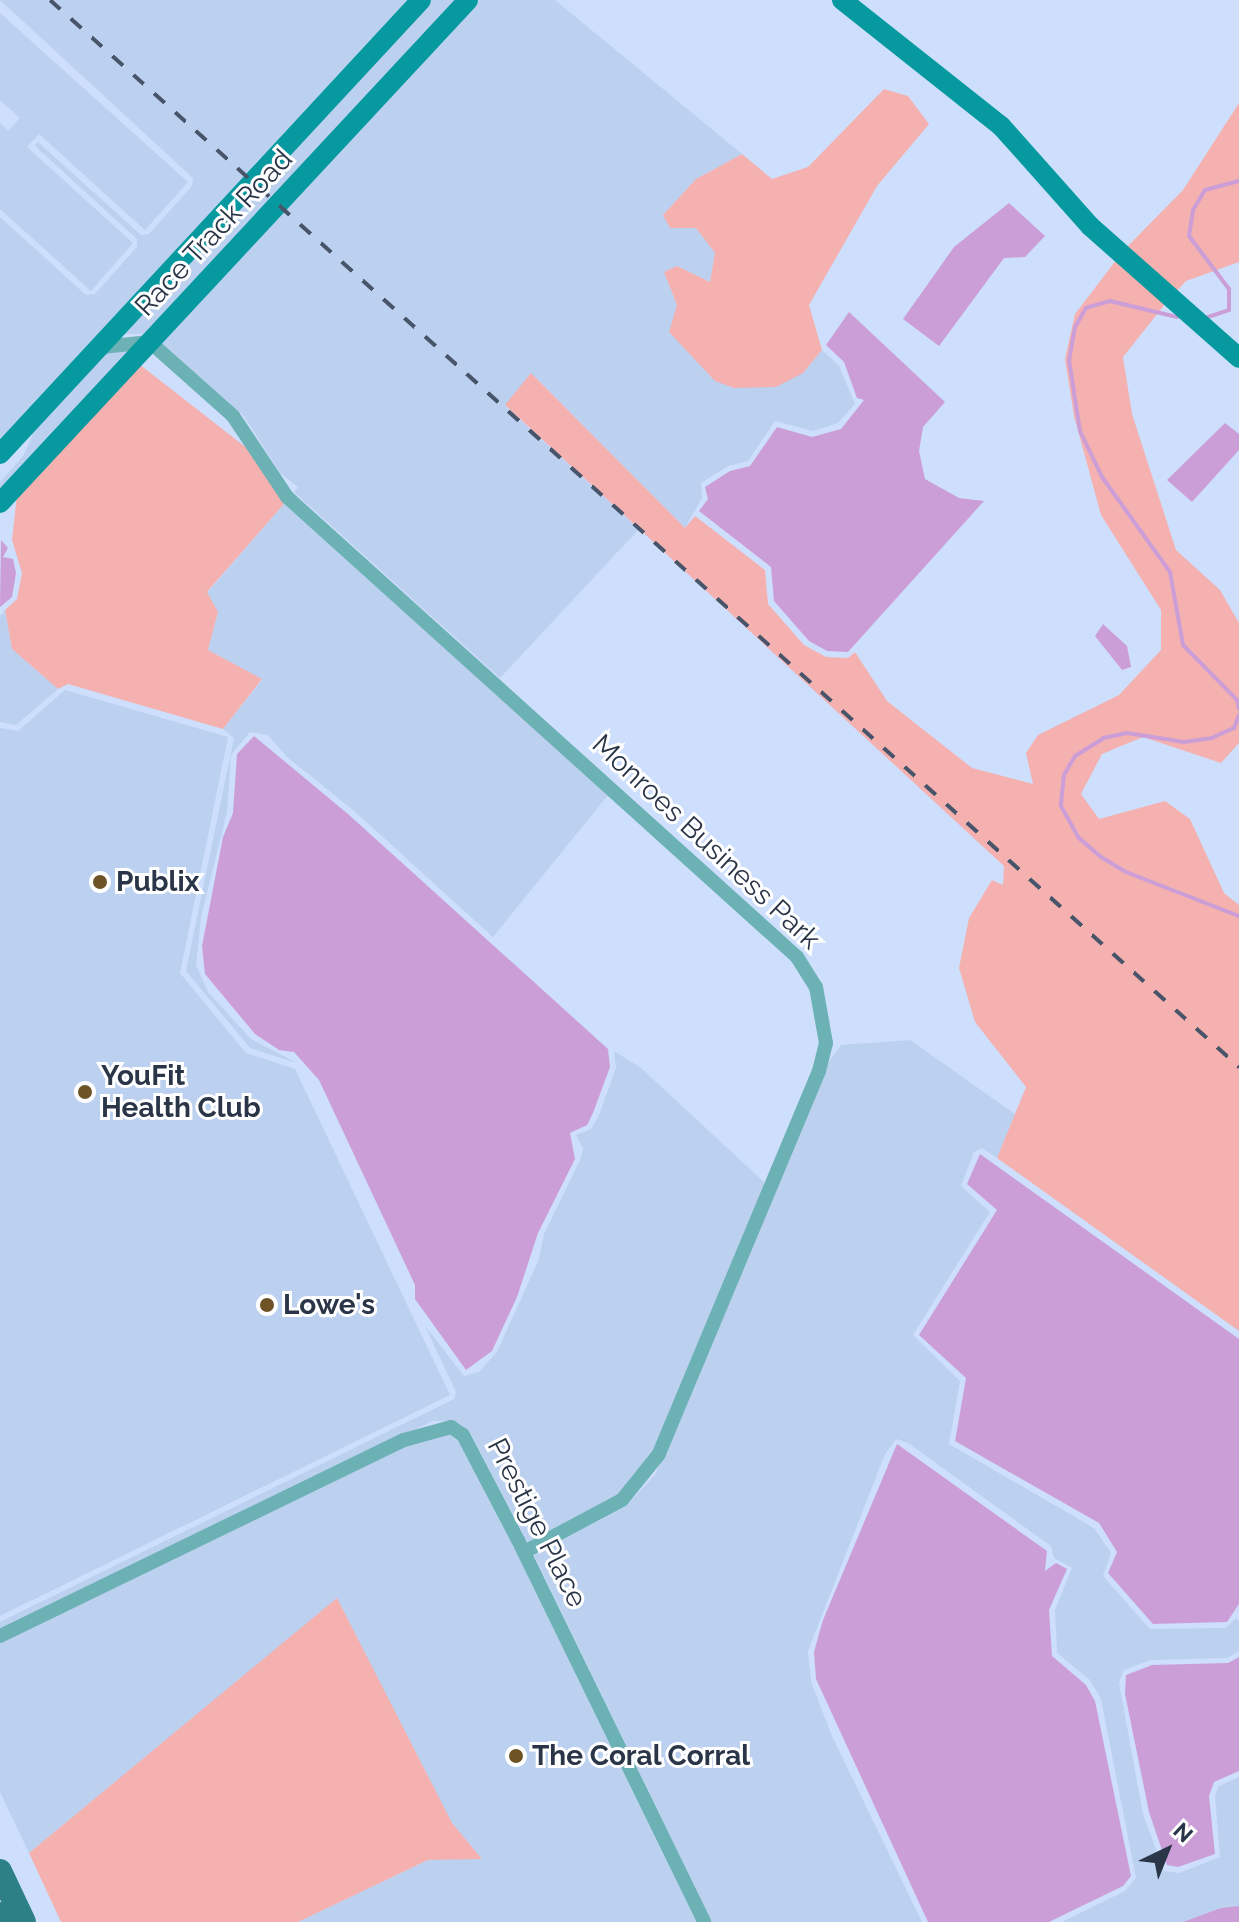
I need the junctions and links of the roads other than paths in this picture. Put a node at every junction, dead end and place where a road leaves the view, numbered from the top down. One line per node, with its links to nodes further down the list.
1 (421, 0): 5 (main road, Race Track Road)
2 (468, 0): 4 (main road, Race Track Road)
3 (842, 0): 6 (main road)
4 (150, 342): 5 (street); 8 (main road, Race Track Road); 13 (street, Monroes Business Park)
5 (99, 348): 7 (main road, Race Track Road)
6 (1239, 358)
7 (52, 398): 8 (main road); 9 (main road, Race Track Road)
8 (92, 405): 12 (main road, Race Track Road)
9 (32, 419): 10 (main road, Race Track Road); 11 (main road)
10 (0, 454)
11 (0, 472)
12 (0, 503)
13 (524, 1552): 14 (street, Prestige Place); 19 (street, Prestige Place)
14 (0, 1636)
15 (0, 1871): 18 (main road)
16 (0, 1914): 17 (main road)
17 (4, 1922)
18 (24, 1922)
19 (704, 1922)

